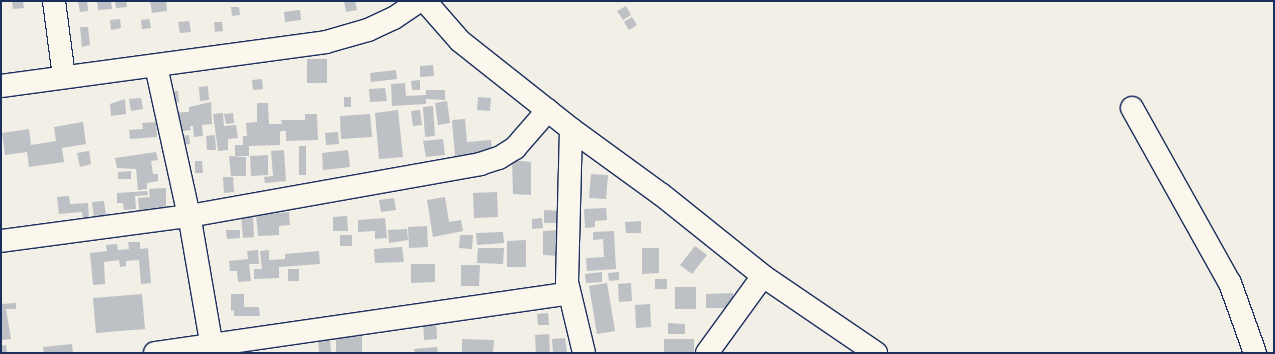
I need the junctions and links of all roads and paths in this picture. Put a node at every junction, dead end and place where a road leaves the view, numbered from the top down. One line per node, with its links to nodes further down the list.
1 (54, 1): 5 (street)
2 (419, 1): 4 (street)
3 (425, 1): 8 (street)
4 (156, 66): 5 (street); 10 (street)
5 (64, 77): 6 (street)
6 (1, 86)
7 (1132, 108): 19 (street)
8 (548, 110): 9 (street); 10 (street)
9 (571, 129): 12 (street); 13 (street)
10 (189, 216): 11 (street); 14 (street)
11 (1, 241)
12 (763, 276): 17 (street); 18 (street)
13 (569, 293): 14 (street); 16 (street)
14 (212, 349): 15 (street)
15 (155, 353)
16 (584, 353)
17 (706, 353)
18 (876, 353)
19 (1255, 353)

